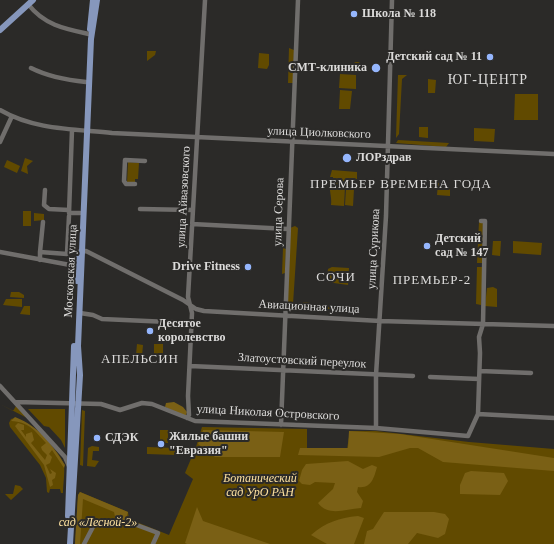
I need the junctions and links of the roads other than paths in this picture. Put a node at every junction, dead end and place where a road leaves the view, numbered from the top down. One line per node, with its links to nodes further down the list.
1 (93, 0): 8 (main road, Московская улица)
2 (99, 0): 14 (main road, Московская улица)
3 (205, 0): 15 (street, улица Айвазовского)
4 (298, 0): 17 (street, улица Серова)
5 (392, 0): 18 (street, улица Сурикова)
6 (30, 2): 7 (main road); 8 (street)
7 (0, 30)
8 (89, 34): 10 (main road, Московская улица)
9 (31, 68): 10 (street)
10 (86, 82): 14 (main road, Московская улица)
11 (0, 110): 12 (street, улица Циолковского)
12 (12, 116): 13 (street, улица Циолковского); 16 (street)
13 (72, 130): 14 (street, улица Циолковского); 26 (street)
14 (86, 130): 15 (street, улица Циолковского); 28 (main road, Московская улица); 36 (main road, Московская улица)
15 (197, 137): 17 (street, улица Циолковского); 27 (street, улица Айвазовского)
16 (0, 142)
17 (292, 142): 18 (street, улица Циолковского); 33 (street, улица Серова)
18 (388, 146): 20 (street, улица Циолковского); 42 (street, улица Сурикова)
19 (130, 154): 21 (street)
20 (554, 154)
21 (130, 160): 22 (street); 23 (street)
22 (146, 161)
23 (135, 184)
24 (45, 190): 26 (street)
25 (140, 209): 27 (street)
26 (69, 210): 28 (street)
27 (193, 210): 32 (street, улица Айвазовского)
28 (80, 213): 36 (main road, Московская улица)
29 (69, 216): 35 (street)
30 (481, 221): 44 (street)
31 (43, 222): 35 (street)
32 (192, 224): 33 (street); 39 (street, улица Айвазовского)
33 (288, 229): 41 (street, улица Серова)
34 (0, 252): 37 (street)
35 (40, 252): 37 (street)
36 (80, 252): 38 (main road, Московская улица); 39 (street, Авиационная улица)
37 (40, 260): 38 (street)
38 (80, 266): 40 (main road, Московская улица); 56 (main road, Московская улица)
39 (191, 306): 41 (street, Авиационная улица); 43 (street, улица Айвазовского)
40 (80, 313): 43 (street); 56 (main road, Московская улица)
41 (285, 316): 42 (street, Авиационная улица); 47 (street, улица Серова)
42 (380, 321): 44 (street, Авиационная улица); 50 (street, улица Сурикова)
43 (191, 324): 46 (street, улица Айвазовского)
44 (483, 324): 45 (street, Авиационная улица); 48 (street)
45 (554, 326)
46 (190, 366): 47 (street, Златоустовский переулок); 58 (street, улица Айвазовского)
47 (283, 370): 50 (street, Златоустовский переулок); 60 (street, улица Серова)
48 (480, 371): 49 (street); 53 (street)
49 (531, 373)
50 (376, 375): 51 (street, Златоустовский переулок); 61 (street, улица Сурикова)
51 (413, 376)
52 (430, 377): 53 (street)
53 (479, 379): 57 (street)
54 (0, 386): 55 (street)
55 (15, 402): 56 (street, улица Николая Островского); 62 (street)
56 (75, 403): 58 (street, улица Николая Островского); 62 (main road, Московская улица)
57 (478, 414): 59 (street); 61 (street, улица Николая Островского)
58 (187, 418): 60 (street, улица Николая Островского)
59 (554, 418)
60 (281, 425): 61 (street, улица Николая Островского)
61 (376, 428)
62 (72, 469): 65 (main road, Московская улица); 66 (main road, Московская улица)
63 (126, 521): 68 (street)
64 (94, 525): 67 (street)
65 (67, 544)
66 (70, 544)
67 (84, 544)
68 (153, 544)

